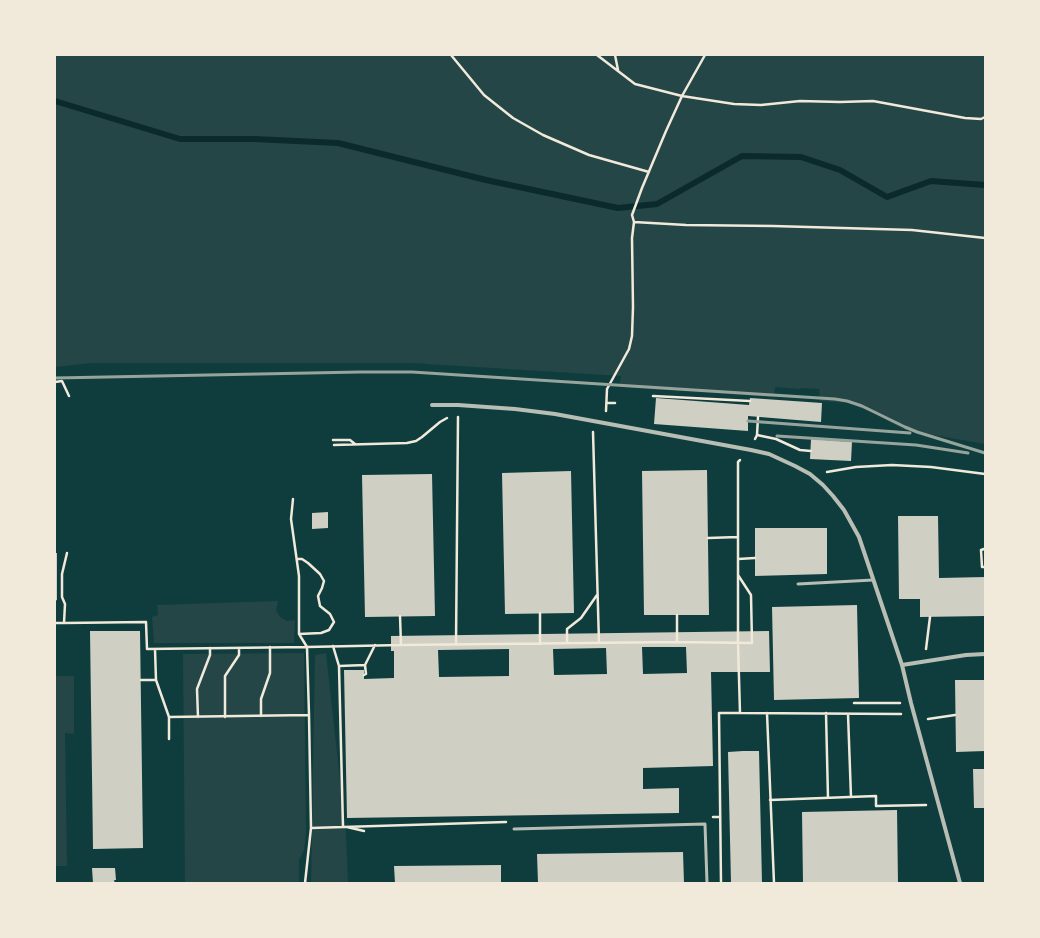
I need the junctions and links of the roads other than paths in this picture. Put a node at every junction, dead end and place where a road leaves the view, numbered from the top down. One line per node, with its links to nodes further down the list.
1 (432, 405): 2 (street)
2 (873, 580): 3 (lane); 5 (street)
3 (798, 584)
4 (985, 654): 5 (street)
5 (902, 665): 8 (street)
6 (514, 829): 7 (lane)
7 (707, 883)
8 (960, 883)

